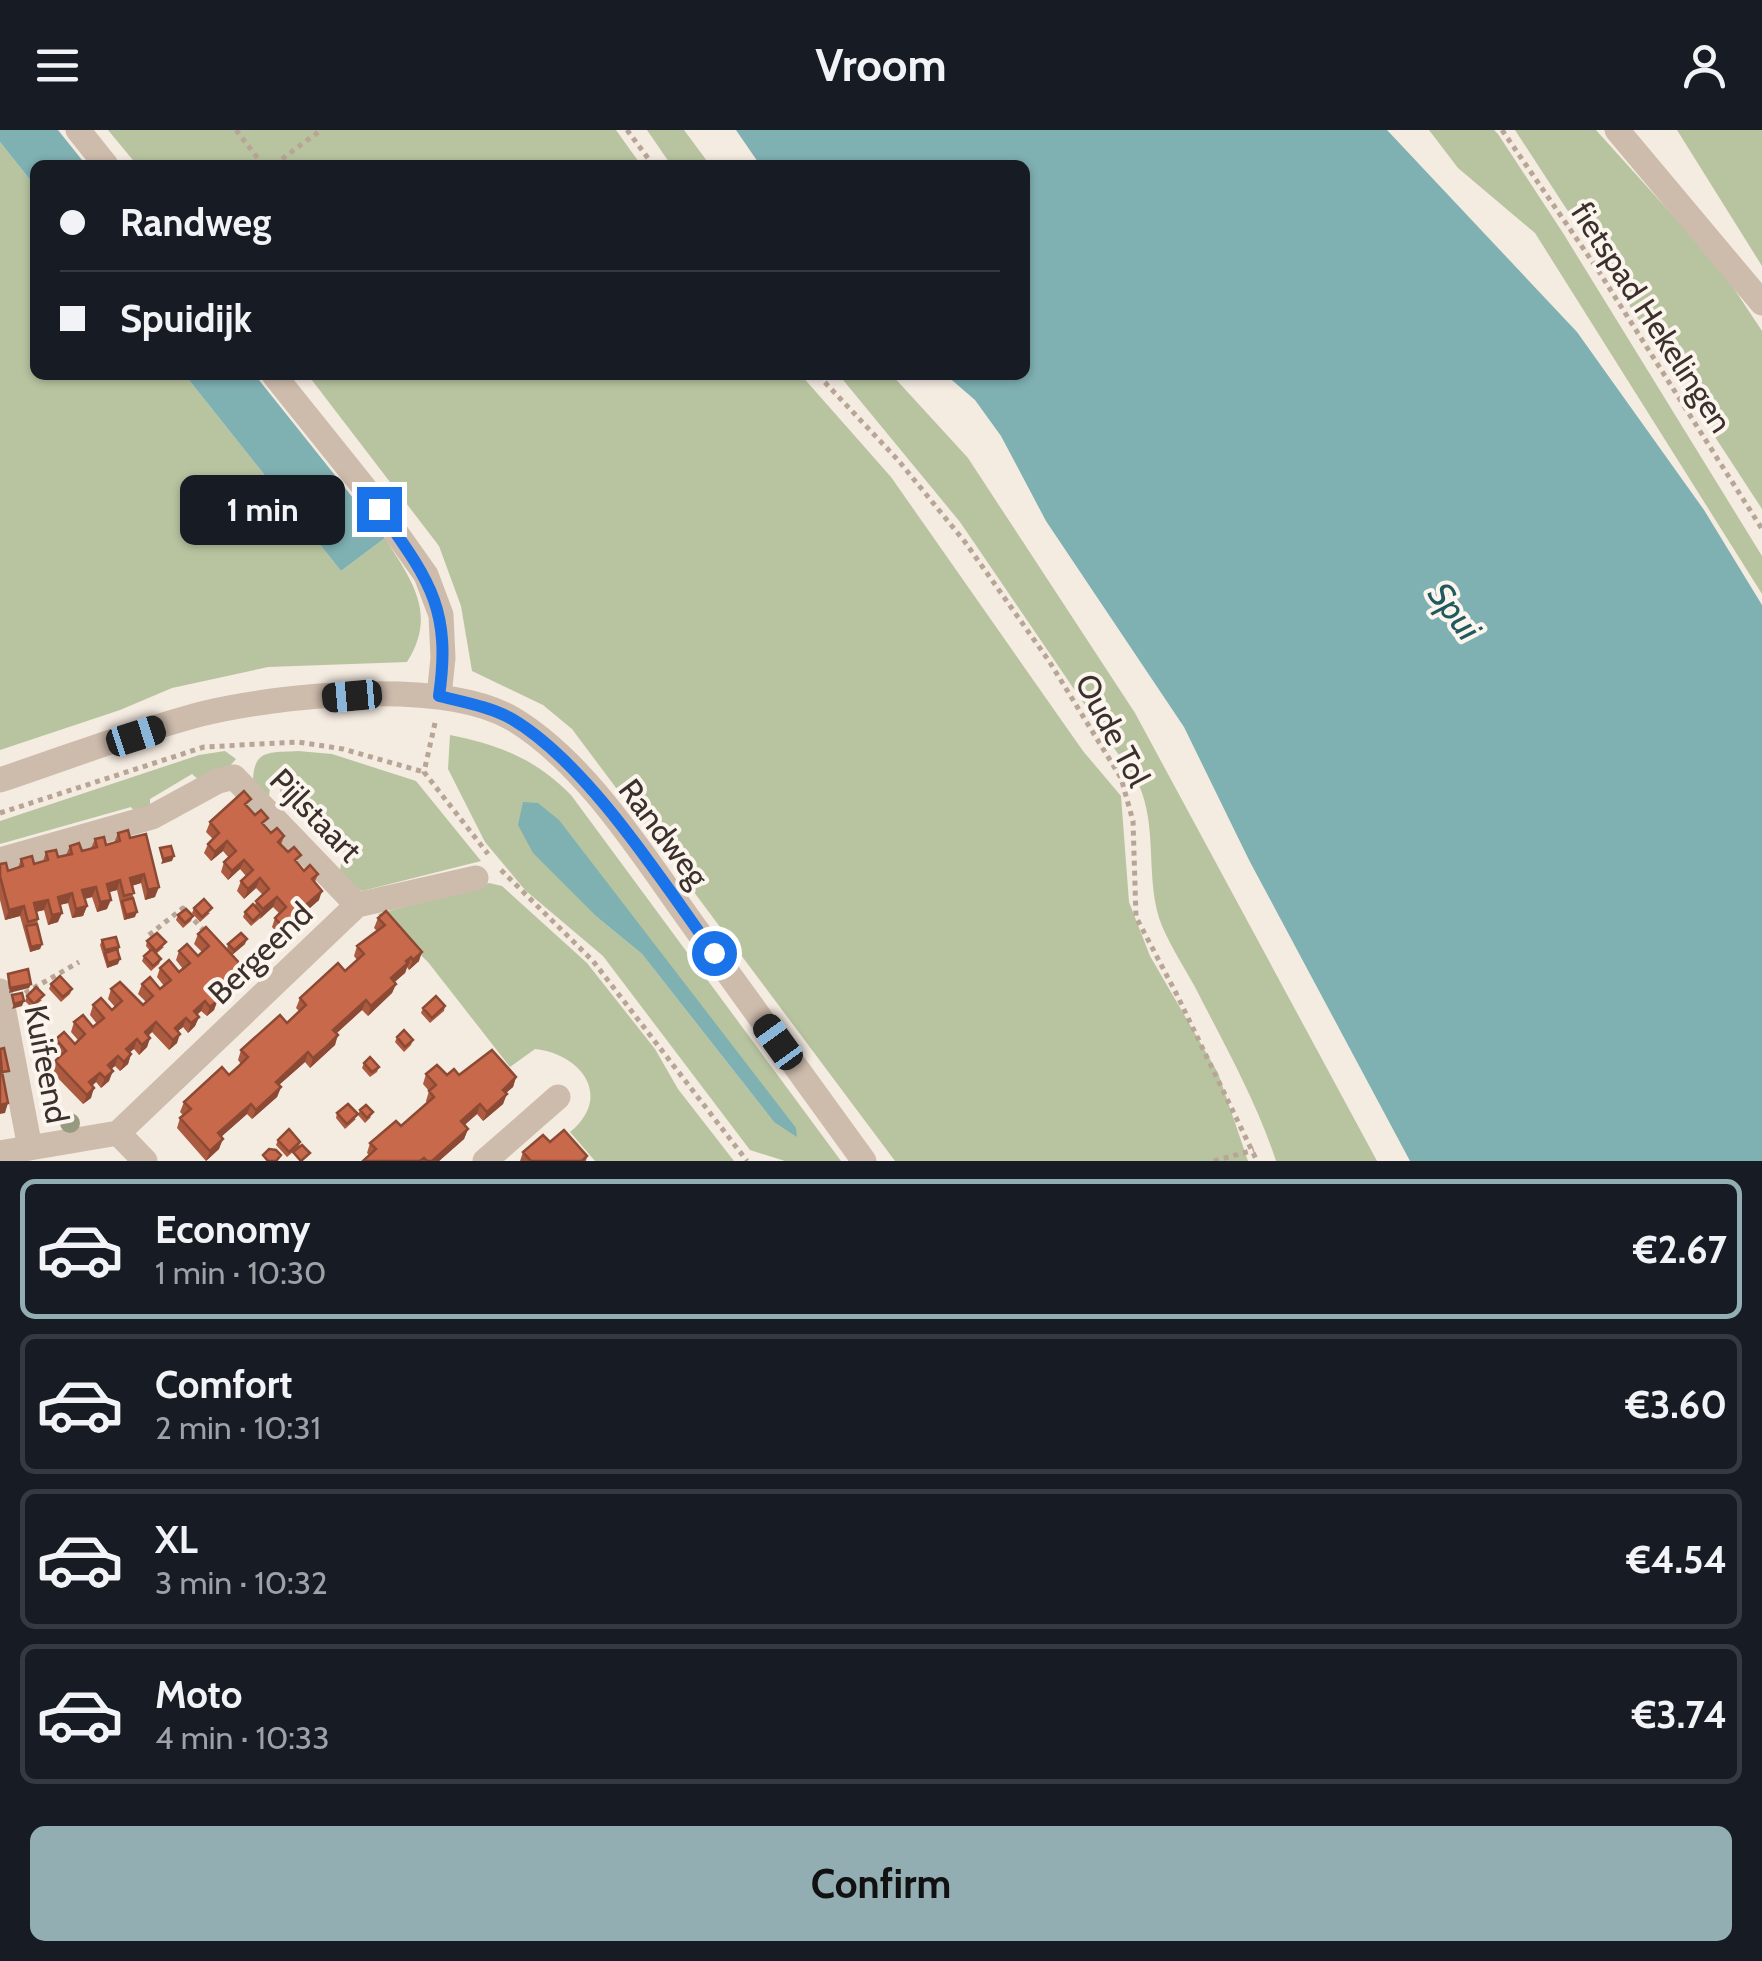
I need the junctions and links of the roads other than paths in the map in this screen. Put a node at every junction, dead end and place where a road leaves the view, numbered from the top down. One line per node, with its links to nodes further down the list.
1 (78, 130): 3 (street)
2 (1617, 130): 4 (street)
3 (102, 160)
4 (1762, 303)
5 (278, 380): 6 (street)
6 (439, 696): 7 (street, Randweg); 18 (street, Randweg)
7 (0, 780)
8 (0, 860): 10 (street, Pijlstaart)
9 (488, 867): 10 (street, Bergeend)
10 (357, 906): 13 (street, Bergeend)
11 (1, 994): 14 (street, Kuifeend)
12 (558, 1097): 17 (street)
13 (118, 1133): 14 (street); 16 (street)
14 (30, 1148): 15 (street)
15 (0, 1153)
16 (145, 1161)
17 (485, 1161)
18 (864, 1161)

